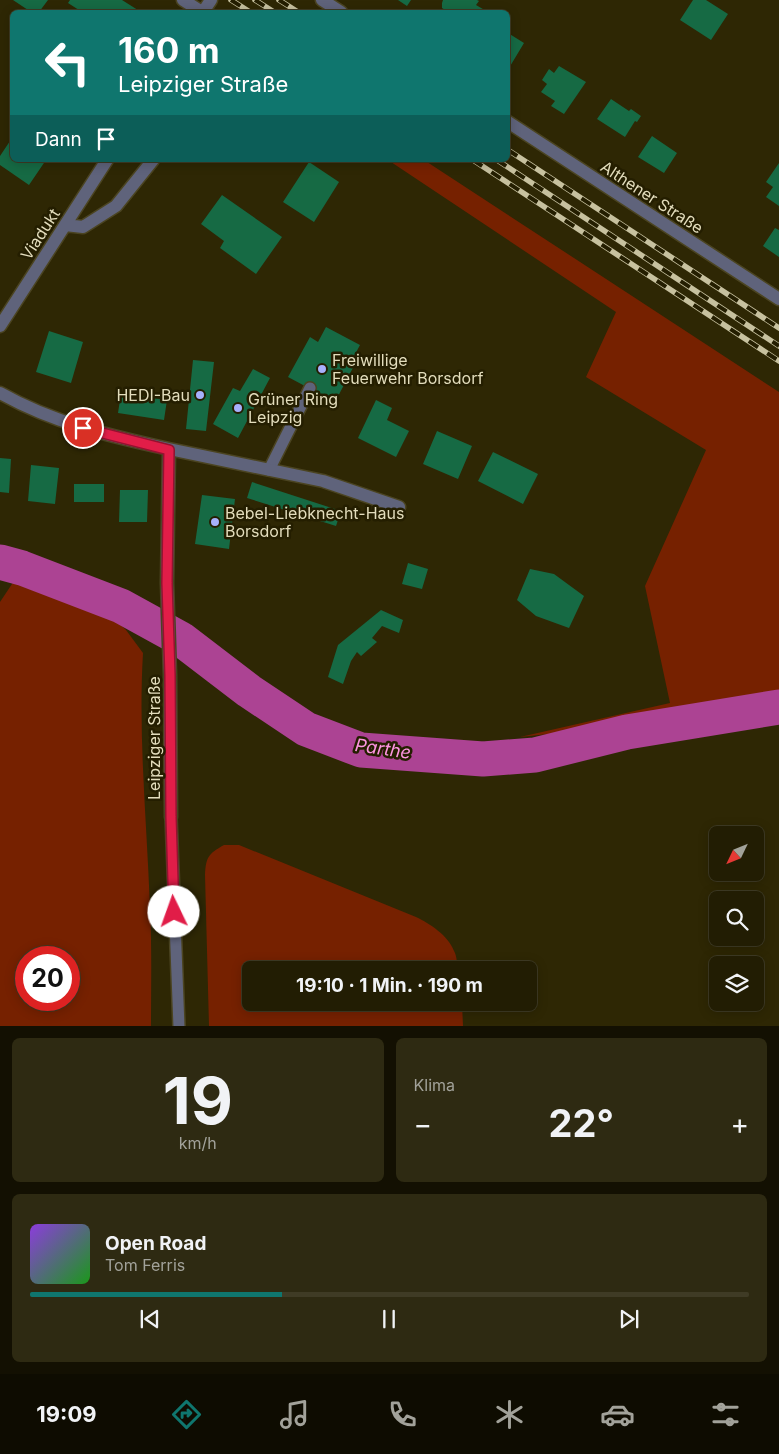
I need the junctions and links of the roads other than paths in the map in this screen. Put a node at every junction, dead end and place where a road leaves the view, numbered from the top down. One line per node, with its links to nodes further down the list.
1 (183, 0): 3 (street)
2 (322, 0): 4 (street)
3 (199, 10)
4 (338, 10)
5 (510, 123): 9 (street, Althener Straße)
6 (106, 162): 8 (street, Viadukt)
7 (151, 162): 8 (street)
8 (65, 225): 10 (street, Viadukt)
9 (779, 299)
10 (0, 326)
11 (310, 388): 14 (lane)
12 (0, 393): 13 (street)
13 (169, 450): 14 (street); 16 (street, Leipziger Straße)
14 (269, 470): 15 (street)
15 (399, 507)
16 (171, 817): 17 (lane, Leipziger Straße)
17 (179, 1026)

